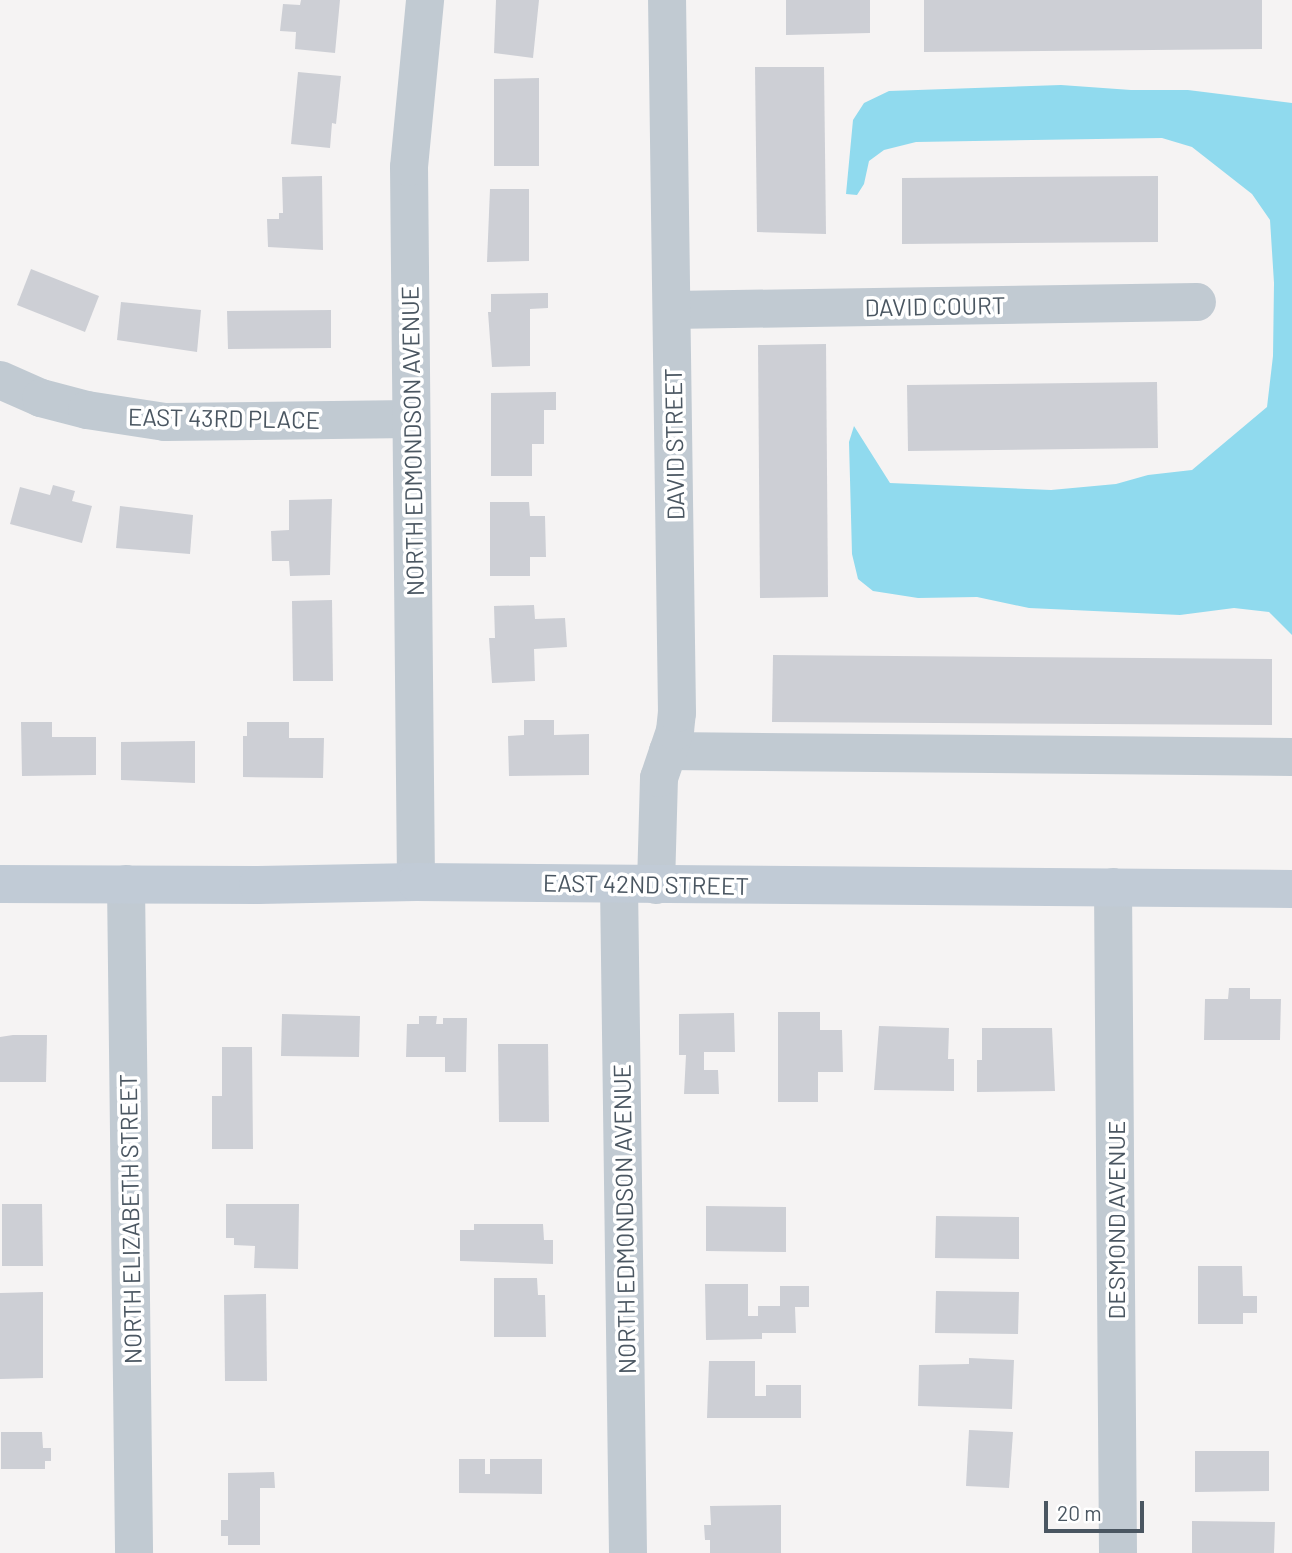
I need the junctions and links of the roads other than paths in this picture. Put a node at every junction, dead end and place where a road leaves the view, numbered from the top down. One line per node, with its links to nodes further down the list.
1 (425, 0): 6 (street, NORTH EDMONDSON AVENUE)
2 (667, 0): 4 (street, DAVID STREET)
3 (1197, 302): 4 (street, DAVID COURT)
4 (672, 310): 7 (street, DAVID STREET)
5 (0, 380): 6 (street, EAST 43RD PLACE)
6 (411, 419): 9 (street, NORTH EDMONDSON AVENUE)
7 (668, 751): 8 (street); 12 (street, DAVID STREET)
8 (1292, 757)
9 (416, 882): 11 (street, EAST 42ND STREET); 12 (street, EAST 42ND STREET)
10 (0, 884): 11 (street, EAST 42ND STREET)
11 (126, 884): 15 (street, NORTH ELIZABETH STREET)
12 (637, 885): 13 (street, EAST 42ND STREET); 16 (street, NORTH EDMONDSON AVENUE)
13 (1113, 887): 14 (street, EAST 42ND STREET); 17 (street, DESMOND AVENUE)
14 (1292, 889)
15 (134, 1553)
16 (628, 1553)
17 (1118, 1553)

